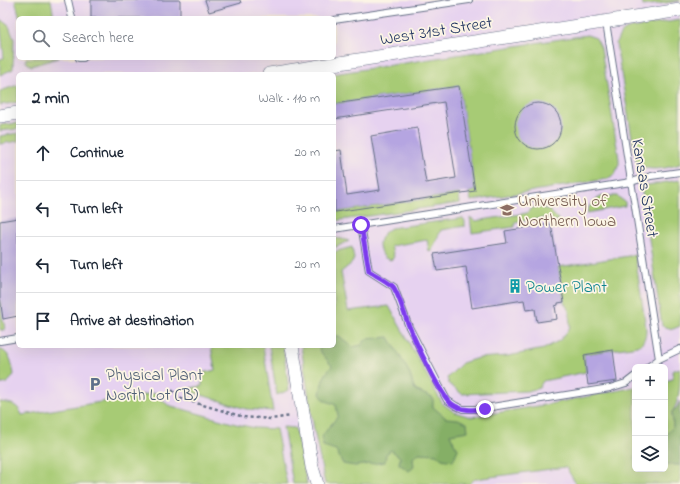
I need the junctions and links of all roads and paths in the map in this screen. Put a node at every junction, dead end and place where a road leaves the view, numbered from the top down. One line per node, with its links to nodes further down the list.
1 (68, 0): 4 (lane)
2 (469, 0): 5 (lane)
3 (680, 10): 6 (street, West 31st Street)
4 (72, 16)
5 (336, 20)
6 (606, 22): 7 (street, West 31st Street); 11 (lane, Kansas Street)
7 (282, 72)
8 (16, 113): 9 (street)
9 (0, 116)
10 (680, 172): 11 (lane)
11 (631, 182): 12 (lane); 18 (lane, Kansas Street)
12 (361, 225): 13 (lane); 20 (lane)
13 (336, 229)
14 (16, 338): 15 (lane)
15 (0, 340)
16 (292, 348): 22 (street)
17 (680, 349): 18 (lane)
18 (659, 359): 19 (lane)
19 (652, 364)
20 (632, 378)
21 (172, 390): 22 (path)
22 (304, 414): 23 (street)
23 (317, 484)

